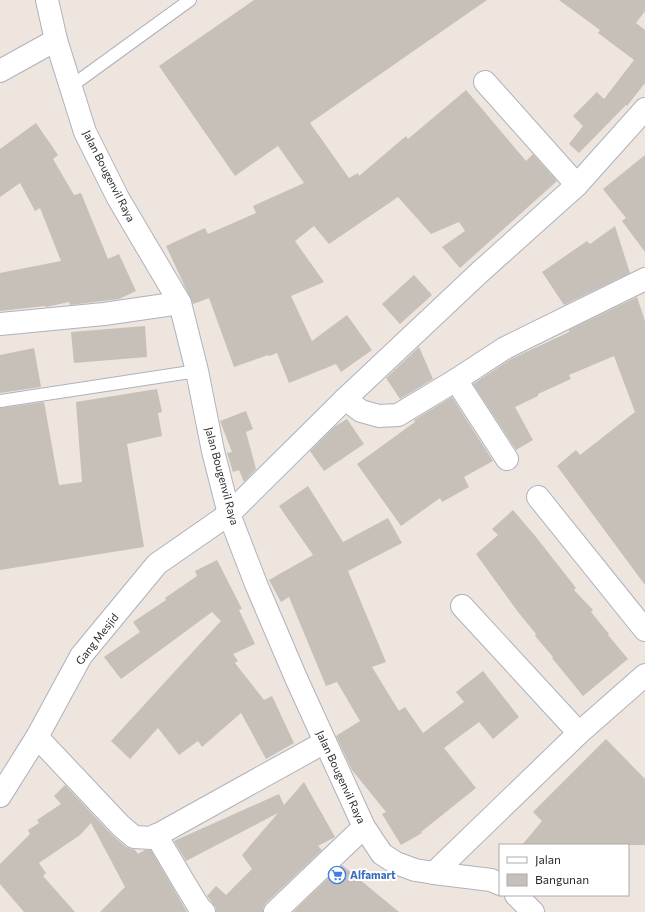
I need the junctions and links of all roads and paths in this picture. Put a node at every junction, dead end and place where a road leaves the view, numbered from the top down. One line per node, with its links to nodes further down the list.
1 (47, 0): 3 (street, Jalan Bougenvil Raya)
2 (190, 0): 6 (lane)
3 (56, 40): 4 (street); 6 (street, Jalan Bougenvil Raya)
4 (0, 71)
5 (485, 82): 8 (street)
6 (70, 87): 10 (street, Jalan Bougenvil Raya)
7 (645, 109): 8 (street, Gang Mesjid)
8 (576, 184): 14 (street, Gang Mesjid)
9 (645, 279): 13 (street)
10 (180, 303): 11 (street); 12 (street, Jalan Bougenvil Raya)
11 (0, 324)
12 (198, 371): 15 (lane); 18 (street, Jalan Bougenvil Raya)
13 (456, 380): 14 (street); 16 (street)
14 (345, 399): 18 (street, Gang Mesjid)
15 (0, 401)
16 (507, 459)
17 (538, 497): 20 (street)
18 (230, 514): 23 (street, Gang Mesjid); 24 (street, Jalan Bougenvil Raya)
19 (462, 606): 22 (street)
20 (645, 630)
21 (645, 675): 22 (street)
22 (579, 733): 28 (street)
23 (37, 737): 25 (street, Gang Mesjid); 27 (street)
24 (325, 742): 26 (street, Jalan Bougenvil Raya); 27 (street)
25 (0, 796)
26 (364, 827): 28 (street, Jalan Bougenvil Raya); 32 (street)
27 (156, 835): 31 (street)
28 (434, 873): 29 (street, Jalan Bougenvil Raya)
29 (499, 884)
30 (517, 896): 33 (street)
31 (204, 912)
32 (275, 912)
33 (533, 912)

